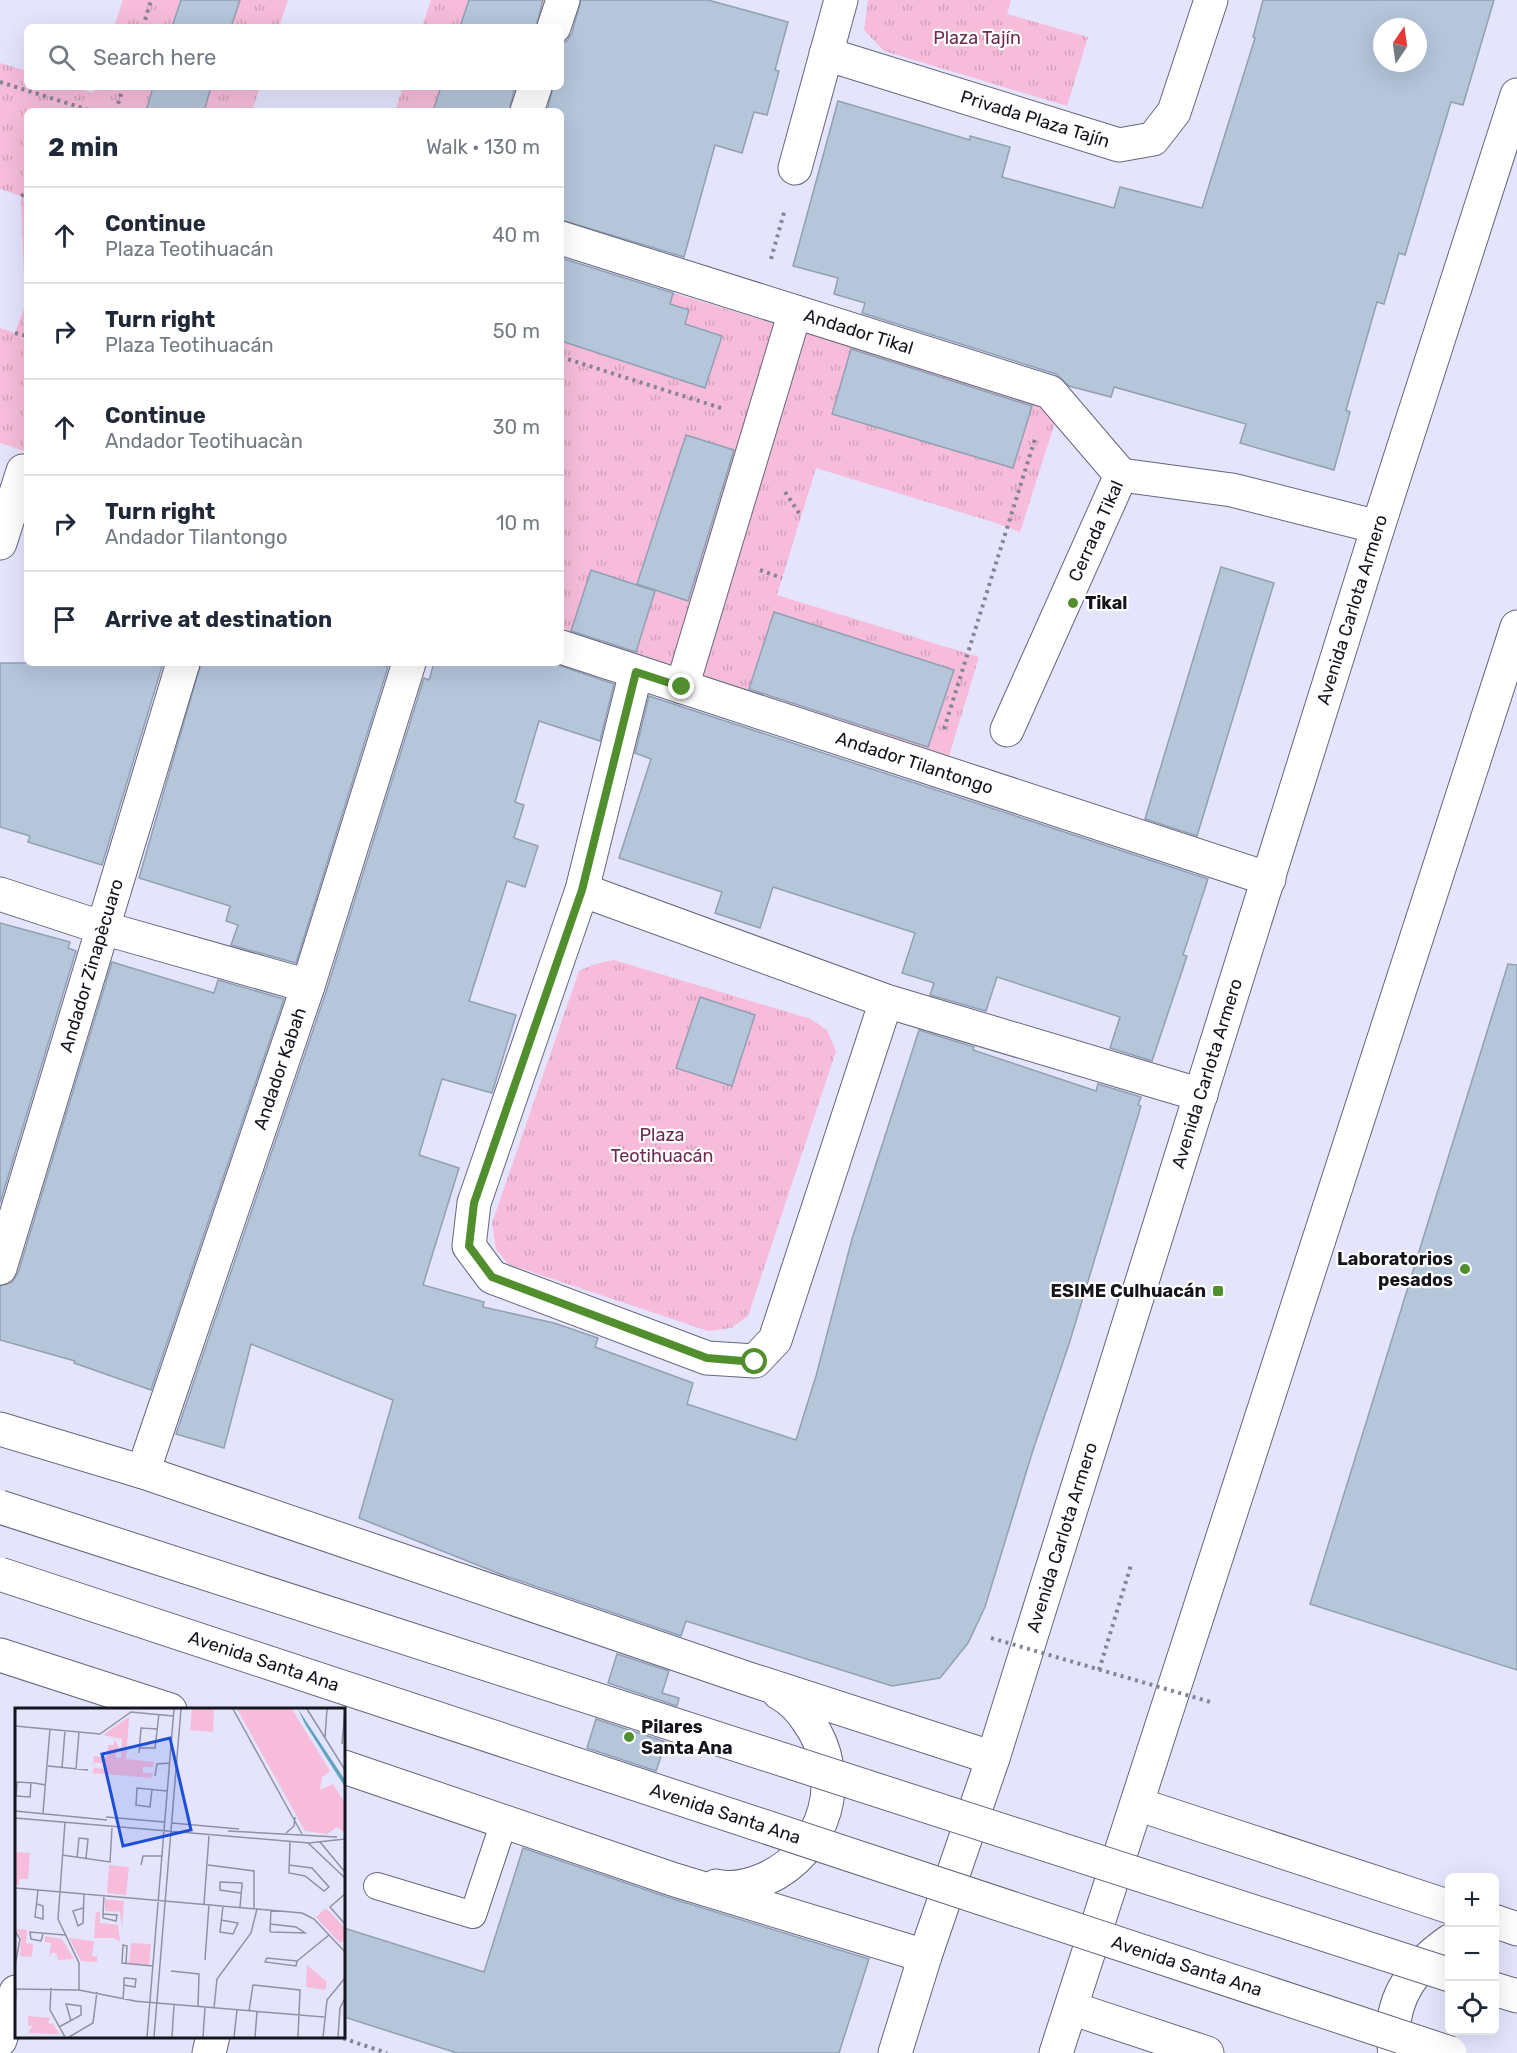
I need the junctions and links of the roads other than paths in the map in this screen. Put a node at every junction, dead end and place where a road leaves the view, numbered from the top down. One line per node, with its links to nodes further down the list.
1 (562, 0): 4 (street)
2 (841, 0): 5 (street)
3 (1211, 0): 5 (street, Privada Plaza Tajín)
4 (555, 24)
5 (826, 54): 9 (street)
6 (534, 90): 8 (street)
7 (1517, 95): 14 (street, Avenida Carlota Armero)
8 (528, 108)
9 (795, 168)
10 (564, 239): 11 (street, Andador Tikal)
11 (795, 312): 13 (street, Andador Tikal); 21 (street)
12 (17, 469): 15 (street)
13 (1121, 476): 14 (street, Cerrada Tikal); 22 (street, Cerrada Tikal)
14 (1378, 527): 23 (street, Avenida Carlota Armero)
15 (0, 543)
16 (1517, 627): 41 (street)
17 (564, 648): 20 (street, Andador Tilantongo)
18 (182, 666): 26 (street, Andador Zinapècuaro)
19 (408, 666): 27 (street, Andador Kabah)
20 (636, 672): 21 (street, Andador Tilantongo); 24 (street)
21 (682, 687): 23 (street, Andador Tilantongo)
22 (1007, 730)
23 (1269, 879): 29 (street, Avenida Carlota Armero)
24 (582, 890): 28 (street); 28 (street)
25 (0, 894): 26 (street)
26 (103, 928): 27 (street); 30 (street, Andador Zinapècuaro)
27 (308, 986): 32 (street, Andador Kabah)
28 (886, 1001): 29 (street)
29 (1201, 1095): 39 (street, Avenida Carlota Armero)
30 (0, 1268)
31 (0, 1429): 32 (street)
32 (143, 1472): 36 (street)
33 (0, 1507): 51 (street, bridge)
34 (0, 1574): 63 (street, Avenida Santa Ana, bridge)
35 (0, 1655): 37 (street)
36 (749, 1679): 39 (street); 43 (street)
37 (116, 1701): 38 (street)
38 (158, 1708)
39 (993, 1758): 50 (street, Avenida Carlota Armero)
40 (345, 1767): 42 (street)
41 (1137, 1804): 45 (street); 55 (street)
42 (504, 1822): 43 (street); 44 (lane)
43 (675, 1880): 50 (street)
44 (377, 1886)
45 (1445, 1906)
46 (1499, 1923): 48 (street)
47 (1499, 1929): 48 (street)
48 (1517, 1929)
49 (1445, 1944): 62 (street)
50 (925, 1956): 59 (street, Avenida Carlota Armero)
51 (1445, 1974)
52 (1499, 1991): 54 (street)
53 (15, 1995): 57 (street)
54 (1517, 1996)
55 (1071, 2008): 60 (street); 61 (street)
56 (213, 2038): 58 (street)
57 (0, 2040)
58 (209, 2053)
59 (895, 2053)
60 (1056, 2053)
61 (1207, 2053)
62 (1395, 2053)
63 (1450, 2053)

